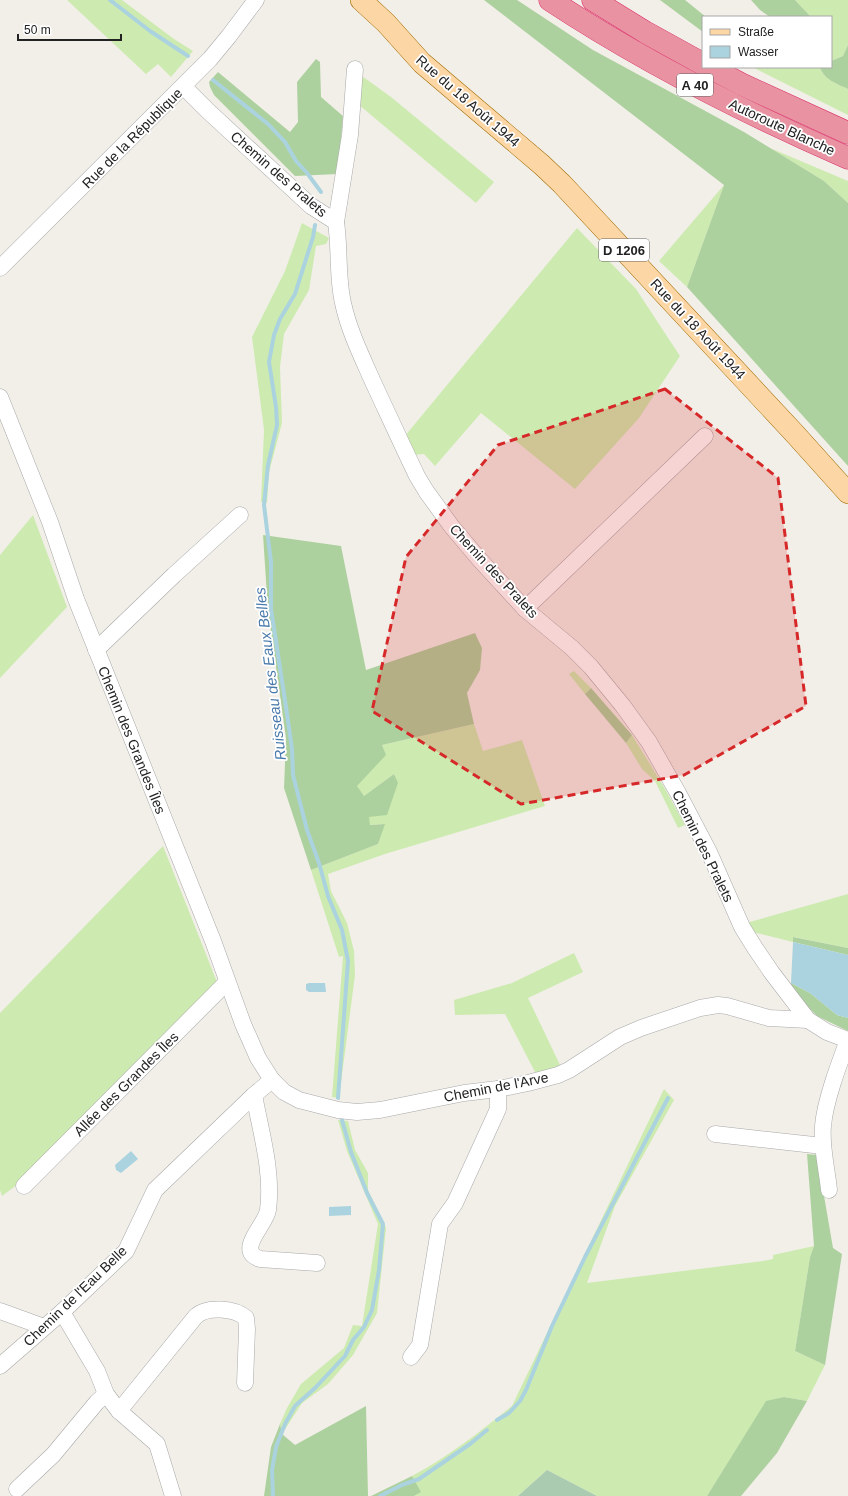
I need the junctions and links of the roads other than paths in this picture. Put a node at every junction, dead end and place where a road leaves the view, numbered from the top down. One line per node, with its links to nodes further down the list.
1 (256, 0): 10 (street, Rue de la République)
2 (361, 0): 6 (main road, Rue du 18 Août 1944 / D 1206)
3 (374, 0): 6 (main road, Rue du 18 Août 1944 / D 1206)
4 (550, 0): 12 (highway, Autoroute Blanche / A 40)
5 (593, 0): 7 (highway, A 40)
6 (386, 23): 17 (main road, Rue du 18 Août 1944 / D 1206)
7 (702, 63)
8 (711, 68): 11 (highway, Autoroute Blanche / A 40)
9 (355, 69): 13 (street)
10 (184, 87): 13 (street, Chemin des Pralets); 14 (street, Rue de la République)
11 (848, 133)
12 (848, 158)
13 (336, 222): 19 (street, Chemin des Pralets)
14 (0, 268)
15 (0, 397): 20 (street, Chemin des Grandes Îles)
16 (705, 436): 19 (street)
17 (848, 492)
18 (240, 515): 20 (street)
19 (525, 609): 22 (street, Chemin des Pralets)
20 (96, 650): 21 (street, Chemin des Grandes Îles)
21 (227, 982): 24 (street, Chemin des Grandes Îles); 29 (street, Allée des Grandes Îles)
22 (808, 1020): 23 (street, Chemin des Pralets); 25 (street, Chemin de l'Arve)
23 (848, 1040): 28 (street)
24 (272, 1080): 25 (street, Chemin de l'Arve); 26 (street, Chemin de l'Eau Belle)
25 (498, 1089): 35 (street)
26 (254, 1095): 31 (street); 33 (street, Chemin de l'Eau Belle)
27 (715, 1134): 28 (street)
28 (823, 1146): 30 (street)
29 (24, 1186)
30 (829, 1190)
31 (317, 1263)
32 (0, 1312): 34 (street)
33 (62, 1312): 34 (street, Chemin de l'Eau Belle); 38 (street)
34 (44, 1327): 36 (street, Chemin de l'Eau Belle)
35 (411, 1357)
36 (0, 1366)
37 (245, 1383): 39 (street)
38 (106, 1394): 39 (street); 40 (street)
39 (119, 1411): 41 (street)
40 (17, 1489)
41 (173, 1496)

